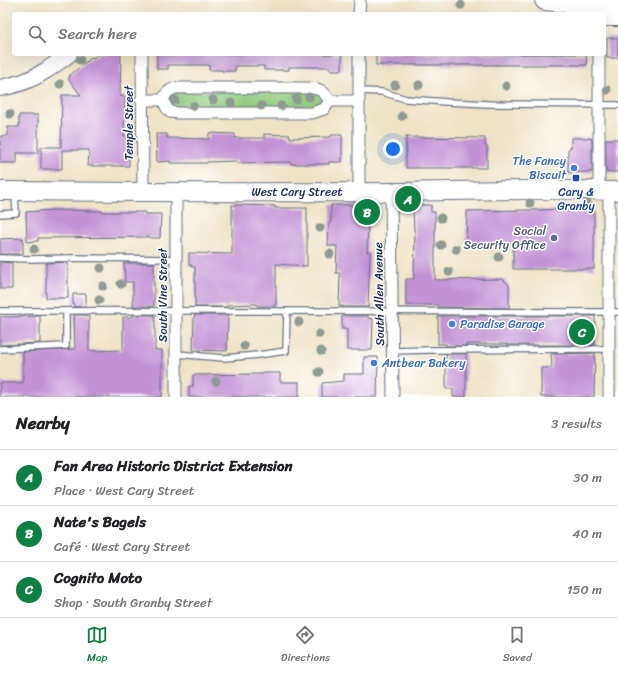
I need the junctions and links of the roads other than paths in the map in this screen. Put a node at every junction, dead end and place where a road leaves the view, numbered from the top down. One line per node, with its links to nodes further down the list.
1 (360, 0): 4 (street)
2 (545, 0): 3 (highway)
3 (618, 7)
4 (359, 12)
5 (606, 18): 6 (street)
6 (618, 18)
7 (66, 56): 11 (street)
8 (142, 56): 13 (street, Temple Street)
9 (359, 56): 12 (street)
10 (599, 56): 16 (street)
11 (0, 88)
12 (359, 96): 15 (street); 16 (lane); 19 (street)
13 (141, 100): 14 (street); 22 (street, Temple Street)
14 (164, 100): 15 (street); 15 (street)
15 (330, 101)
16 (599, 105): 17 (lane); 20 (street)
17 (618, 105)
18 (8, 191): 22 (main road, West Cary Street); 24 (lane)
19 (359, 191): 21 (main road, West Cary Street); 23 (main road, West Cary Street)
20 (609, 191): 21 (main road, West Cary Street); 32 (street)
21 (391, 192): 31 (street, South Allen Avenue)
22 (143, 193): 23 (main road, West Cary Street)
23 (176, 193): 26 (street, South Vine Street)
24 (0, 214)
25 (0, 258): 26 (lane)
26 (176, 259): 27 (street, South Vine Street)
27 (176, 310): 28 (lane); 29 (lane); 36 (street, South Vine Street)
28 (66, 311): 30 (lane); 33 (lane)
29 (288, 311): 31 (lane); 36 (lane)
30 (0, 312)
31 (392, 312): 32 (lane); 35 (street, South Allen Avenue)
32 (614, 312): 34 (street)
33 (0, 349)
34 (609, 349): 35 (lane); 39 (street)
35 (393, 351): 38 (street, South Allen Avenue)
36 (176, 354): 37 (street, South Vine Street)
37 (176, 397)
38 (393, 397)
39 (609, 397)

